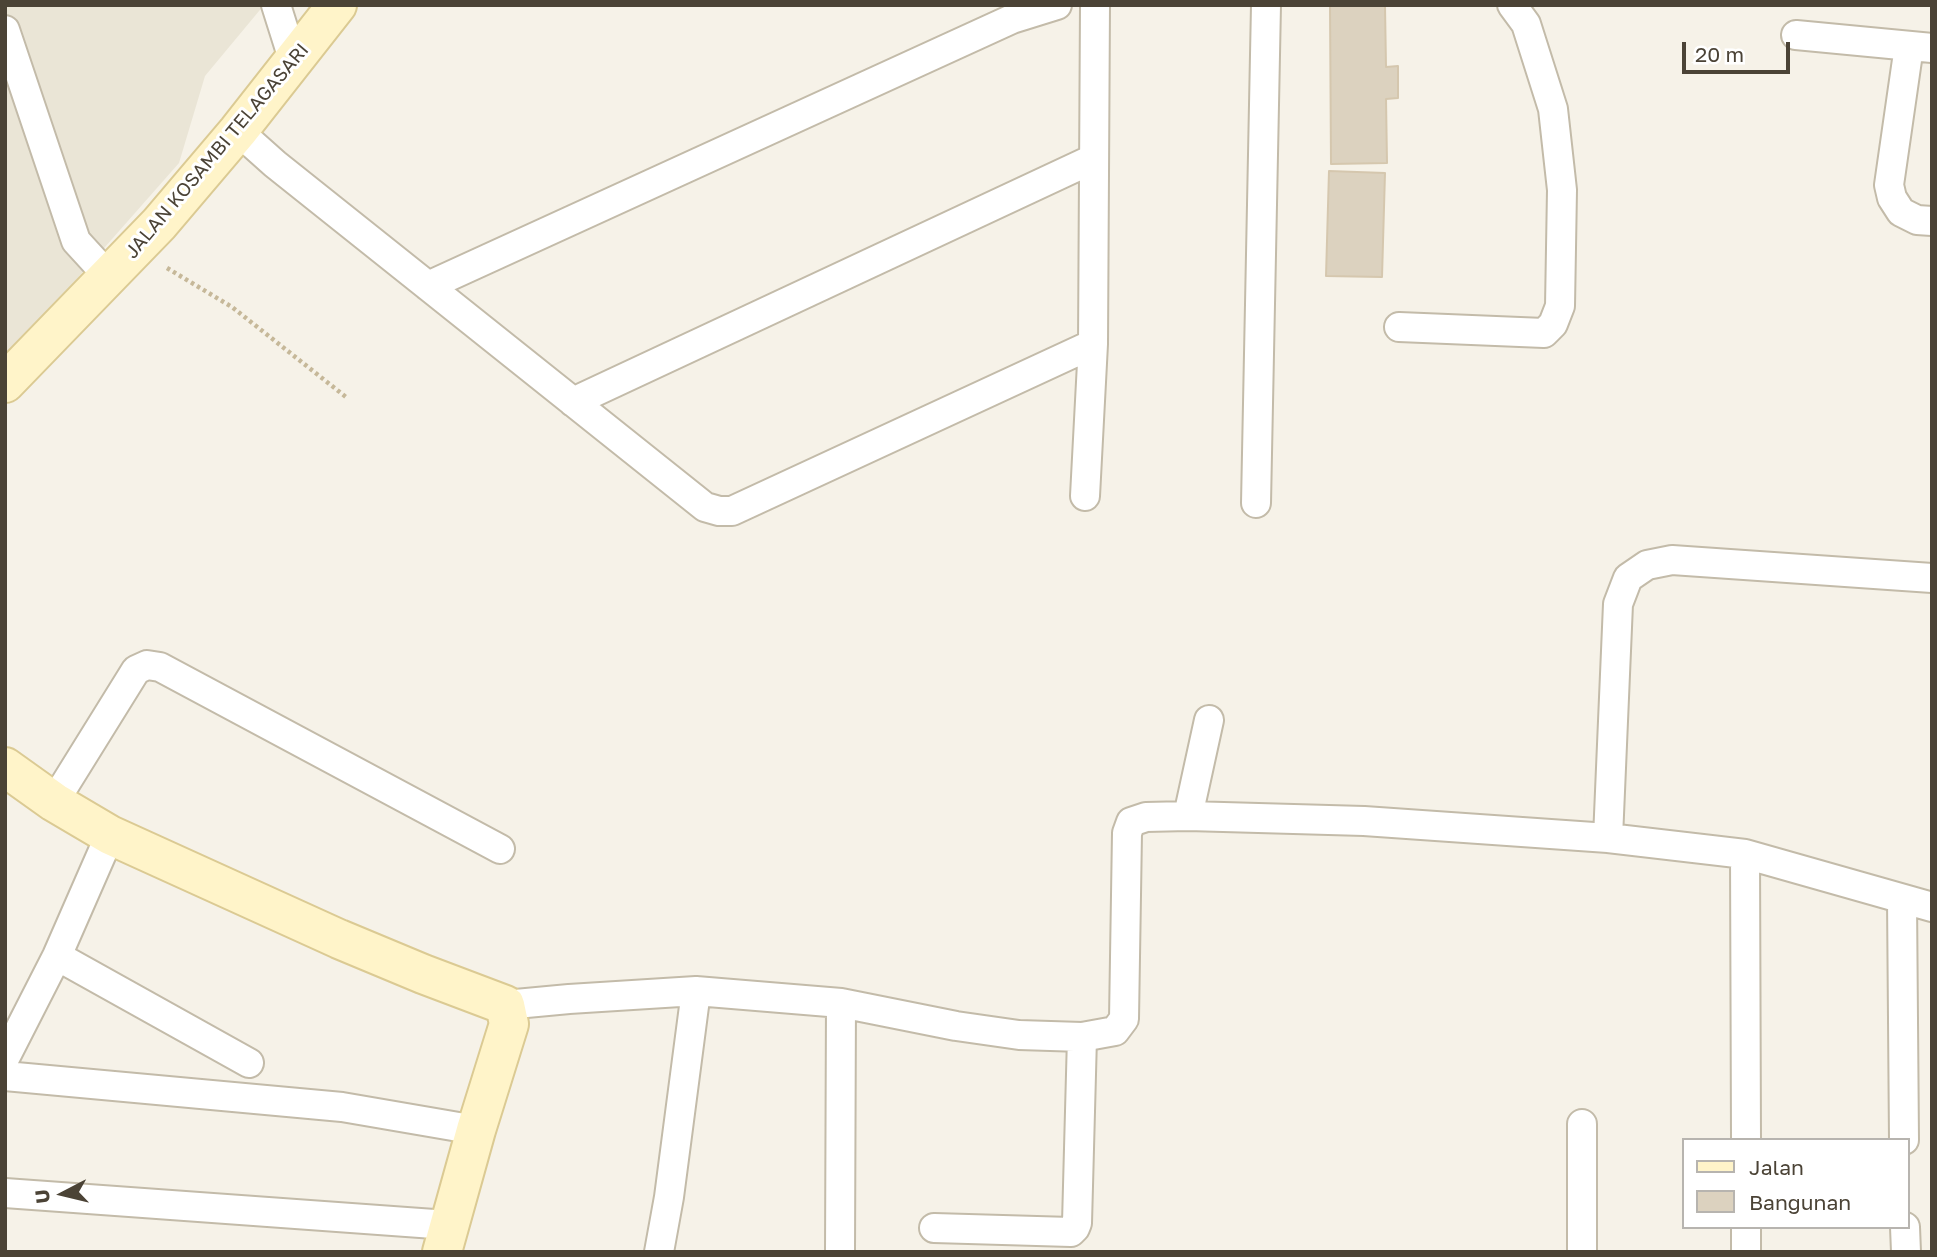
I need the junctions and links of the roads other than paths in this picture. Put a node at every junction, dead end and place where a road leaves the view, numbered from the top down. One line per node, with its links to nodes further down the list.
1 (276, 5): 10 (street)
2 (337, 5): 10 (street, JALAN KOSAMBI TELAGASARI)
3 (1057, 5): 15 (street)
4 (1095, 5): 12 (street)
5 (1266, 5): 21 (street)
6 (1512, 5): 16 (street)
7 (5, 30): 14 (street)
8 (1796, 35): 9 (street)
9 (1921, 47): 13 (street)
10 (294, 62): 11 (street, JALAN KOSAMBI TELAGASARI)
11 (237, 131): 14 (street, JALAN KOSAMBI TELAGASARI); 15 (street)
12 (1093, 159): 17 (street); 19 (street)
13 (1932, 221)
14 (108, 276): 18 (street, JALAN KOSAMBI TELAGASARI)
15 (428, 286): 19 (street)
16 (1399, 327)
17 (1093, 344): 19 (street); 20 (street)
18 (5, 383)
19 (573, 402)
20 (1085, 496)
21 (1256, 503)
22 (1932, 578): 28 (street)
23 (1209, 720): 26 (street)
24 (5, 767): 25 (street)
25 (54, 803): 27 (street); 29 (street)
26 (1188, 816): 28 (street); 37 (street)
27 (110, 835): 33 (street); 36 (street)
28 (1608, 838): 30 (street)
29 (500, 849)
30 (1745, 854): 31 (street); 43 (street)
31 (1902, 899): 32 (street); 44 (street)
32 (1932, 907)
33 (57, 956): 38 (street); 39 (street)
34 (696, 991): 35 (street); 36 (street); 50 (street)
35 (841, 1003): 37 (street); 51 (street)
36 (505, 1004): 42 (street)
37 (1082, 1037): 46 (street)
38 (5, 1058)
39 (249, 1063)
40 (5, 1076): 42 (street)
41 (1582, 1124): 52 (street)
42 (475, 1130): 49 (street)
43 (1746, 1138)
44 (1905, 1138)
45 (5, 1193): 49 (street)
46 (934, 1228)
47 (1746, 1229): 53 (street)
48 (1905, 1229): 54 (street)
49 (445, 1238)
50 (659, 1252)
51 (840, 1252)
52 (1582, 1252)
53 (1746, 1252)
54 (1906, 1252)

